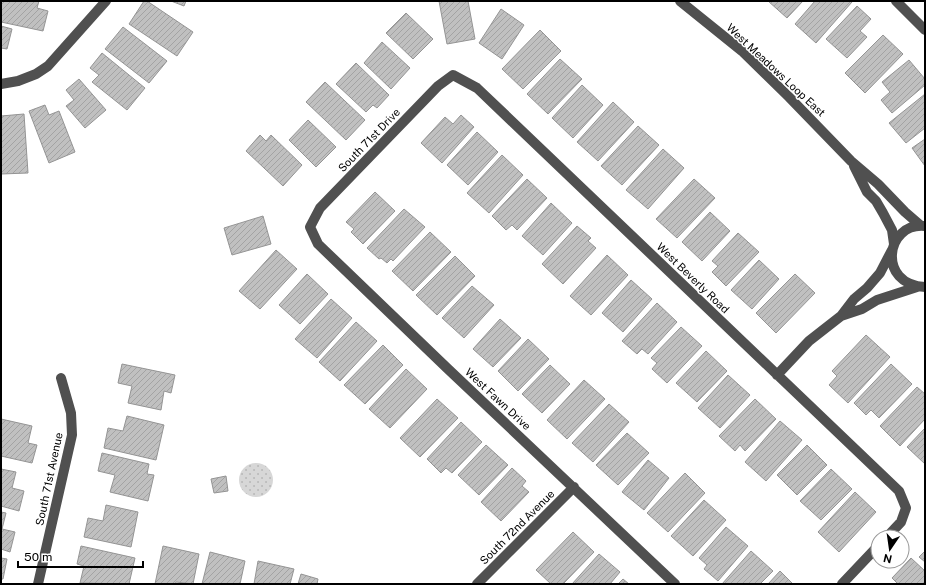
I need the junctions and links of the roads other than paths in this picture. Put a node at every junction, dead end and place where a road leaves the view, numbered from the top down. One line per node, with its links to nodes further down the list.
1 (106, 1): 6 (street)
2 (680, 1): 7 (street, West Meadows Loop East)
3 (896, 1): 4 (street)
4 (925, 30)
5 (453, 75): 9 (street, South 71st Drive); 13 (street, West Beverly Road)
6 (1, 84)
7 (851, 161): 8 (street); 10 (street)
8 (923, 225): 10 (street)
9 (310, 228): 15 (street, West Fawn Drive)
10 (893, 247): 11 (street); 12 (street)
11 (923, 287): 12 (street)
12 (841, 316): 13 (street)
13 (777, 376): 16 (street, West Beverly Road)
14 (61, 378): 18 (street, South 71st Avenue)
15 (574, 487): 19 (street, South 72nd Avenue); 20 (street, West Fawn Drive)
16 (894, 529)
17 (870, 554): 21 (street)
18 (38, 584)
19 (477, 584)
20 (675, 584)
21 (842, 584)

